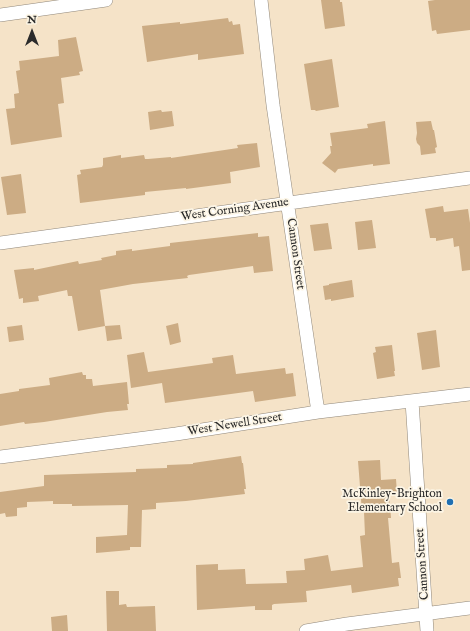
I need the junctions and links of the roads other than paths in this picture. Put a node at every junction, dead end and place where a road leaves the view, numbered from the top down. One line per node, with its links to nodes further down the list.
1 (106, 0): 3 (street)
2 (261, 0): 5 (street, Cannon Street)
3 (0, 15)
4 (470, 178): 5 (street, West Corning Avenue)
5 (288, 203): 6 (street, West Corning Avenue); 9 (street, Cannon Street)
6 (0, 243)
7 (470, 394): 8 (street, West Newell Street)
8 (412, 401): 9 (street, West Newell Street); 12 (street, Cannon Street)
9 (318, 412): 10 (street, West Newell Street)
10 (0, 457)
11 (470, 608): 12 (street)
12 (426, 614): 13 (street); 14 (street, Cannon Street)
13 (306, 631)
14 (427, 631)

